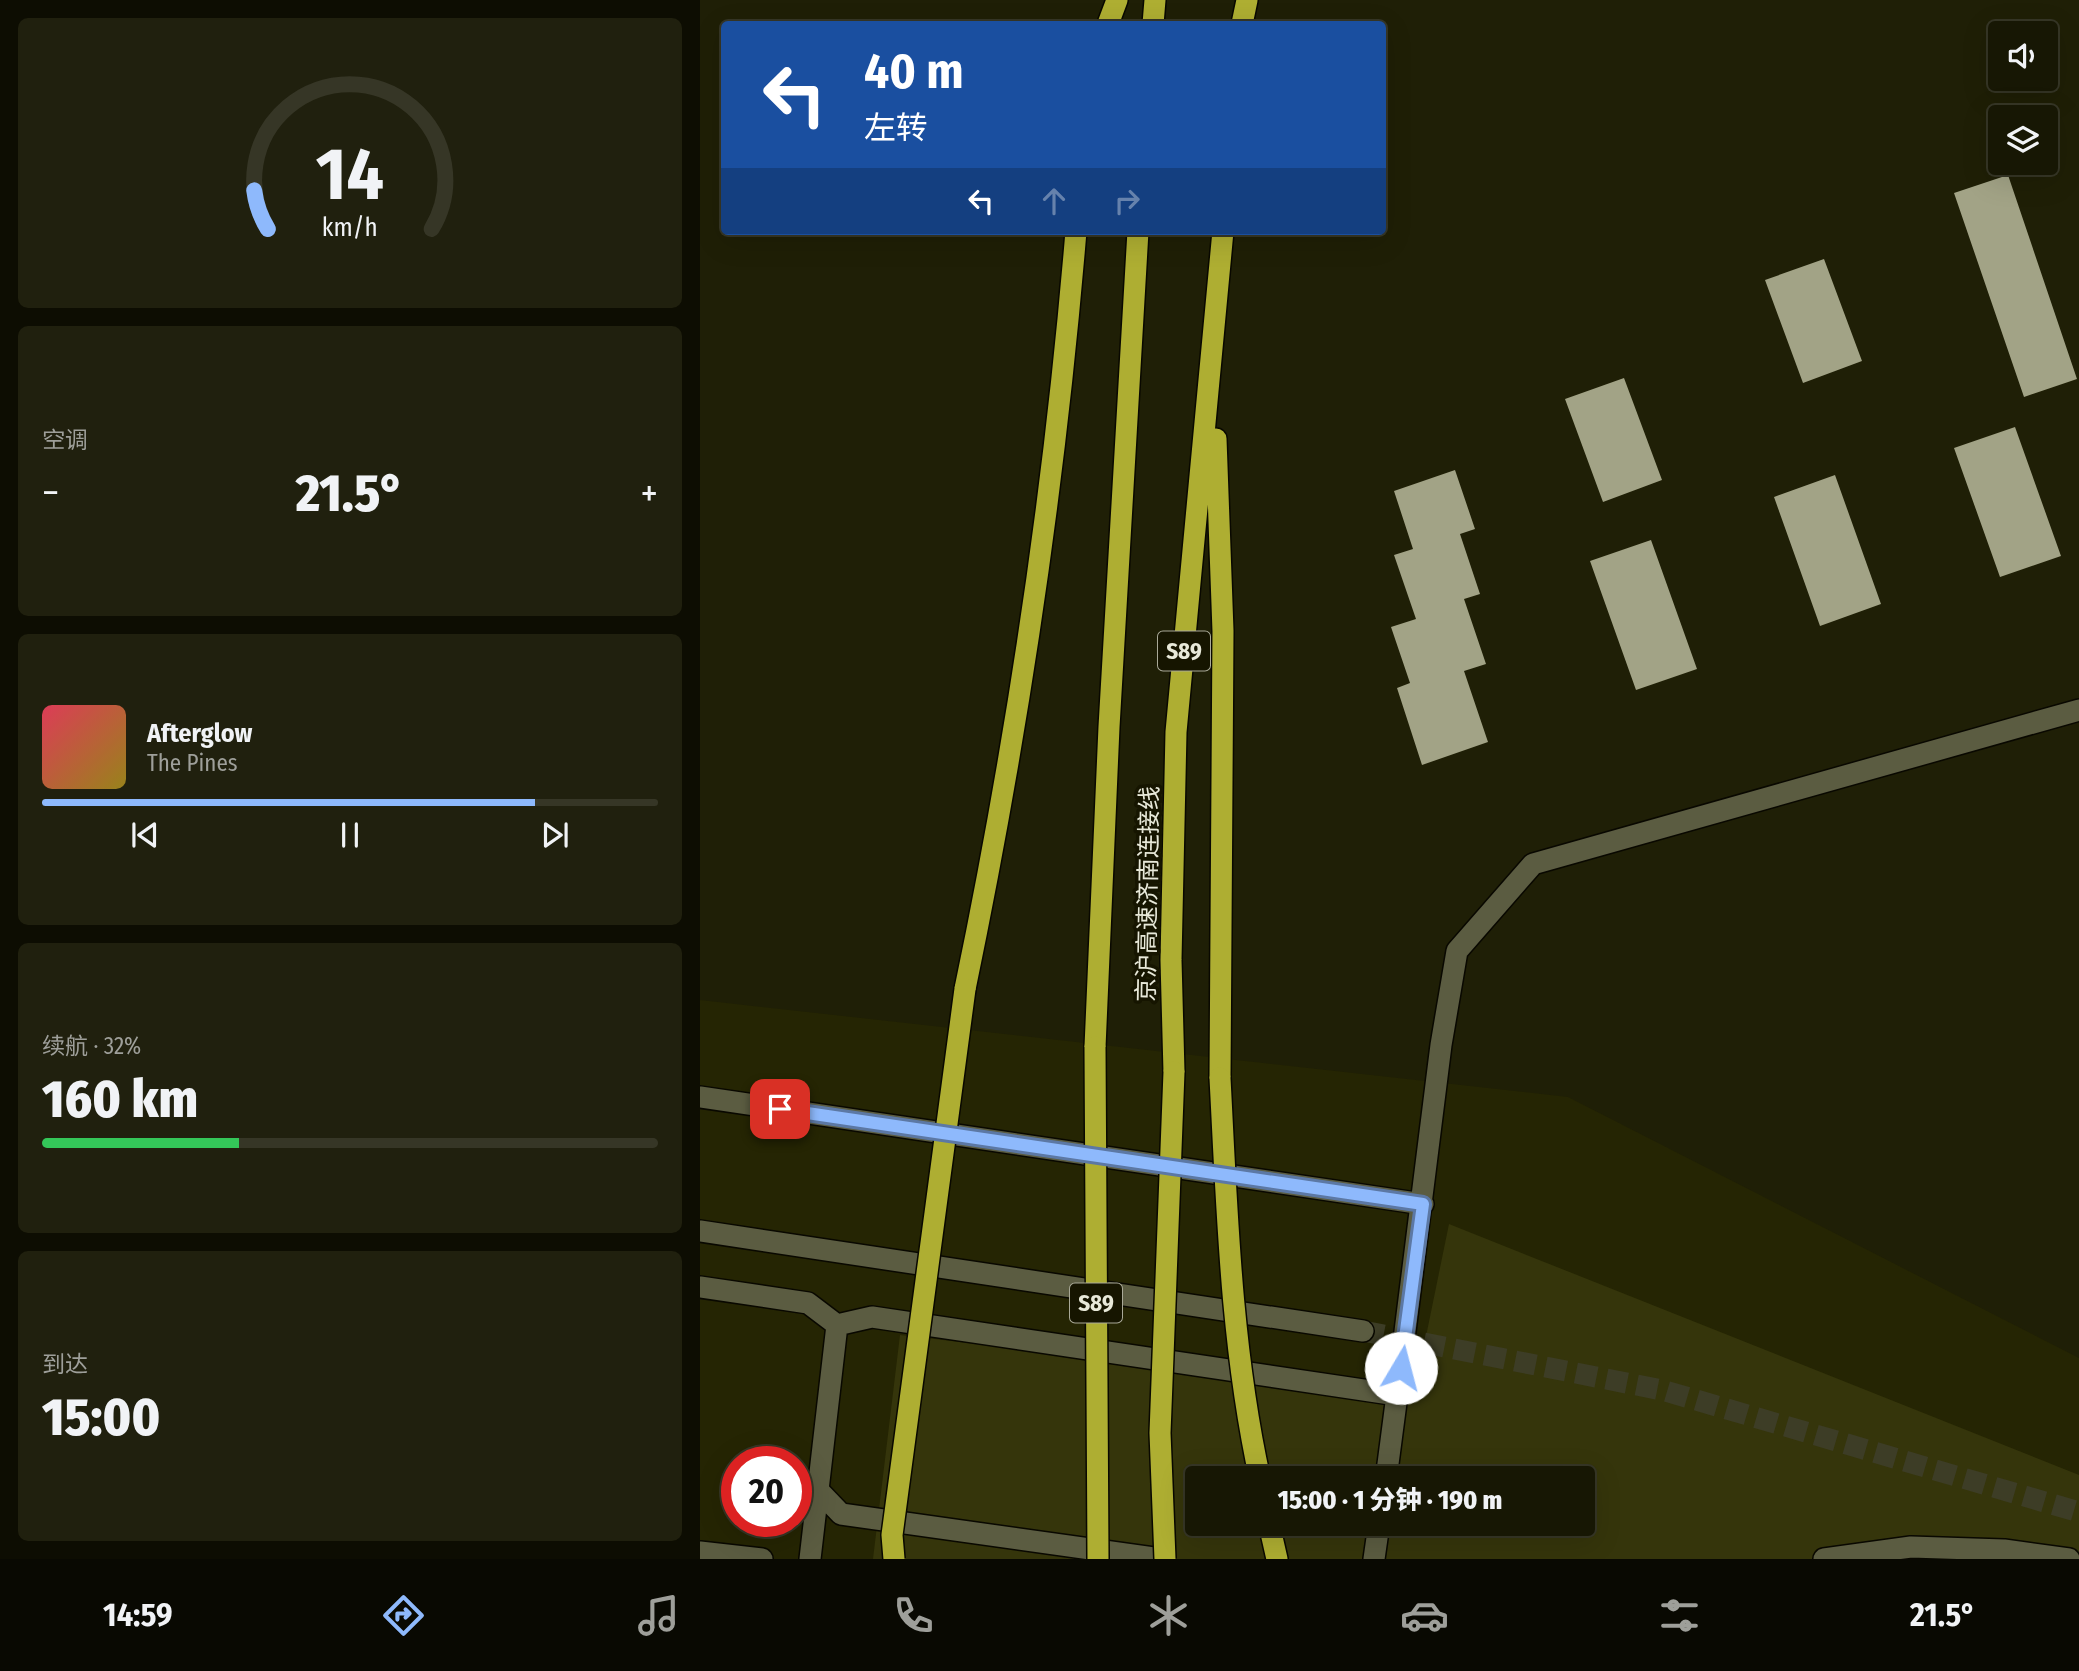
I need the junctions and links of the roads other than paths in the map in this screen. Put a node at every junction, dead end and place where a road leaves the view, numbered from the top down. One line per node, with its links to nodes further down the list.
1 (1117, 0): 4 (highway)
2 (1155, 0): 5 (highway)
3 (1247, 0): 6 (highway)
4 (1109, 21)
5 (1153, 21)
6 (1243, 21)
7 (1076, 235): 27 (highway, bridge)
8 (1138, 235): 28 (highway, 京沪高速济南连接线 / S89, bridge)
9 (1223, 235): 10 (highway, 京沪高速济南连接线 / S89)
10 (1213, 356): 19 (highway, bridge); 29 (highway, 京沪高速济南连接线 / S89, bridge)
11 (2079, 710): 13 (lane)
12 (700, 1097): 13 (lane)
13 (1423, 1204): 18 (lane)
14 (700, 1231): 17 (lane)
15 (700, 1287): 16 (lane)
16 (837, 1325): 18 (lane); 21 (lane)
17 (1363, 1331)
18 (1397, 1395): 20 (lane)
19 (1257, 1466)
20 (1388, 1466)
21 (818, 1490): 26 (lane); 29 (lane)
22 (1272, 1536): 30 (highway)
23 (1377, 1536): 31 (lane)
24 (700, 1552): 25 (lane)
25 (762, 1559)
26 (810, 1559)
27 (894, 1559)
28 (1098, 1559)
29 (1163, 1559)
30 (1277, 1559)
31 (1374, 1559)
32 (1824, 1559): 33 (lane)
33 (2068, 1559)

